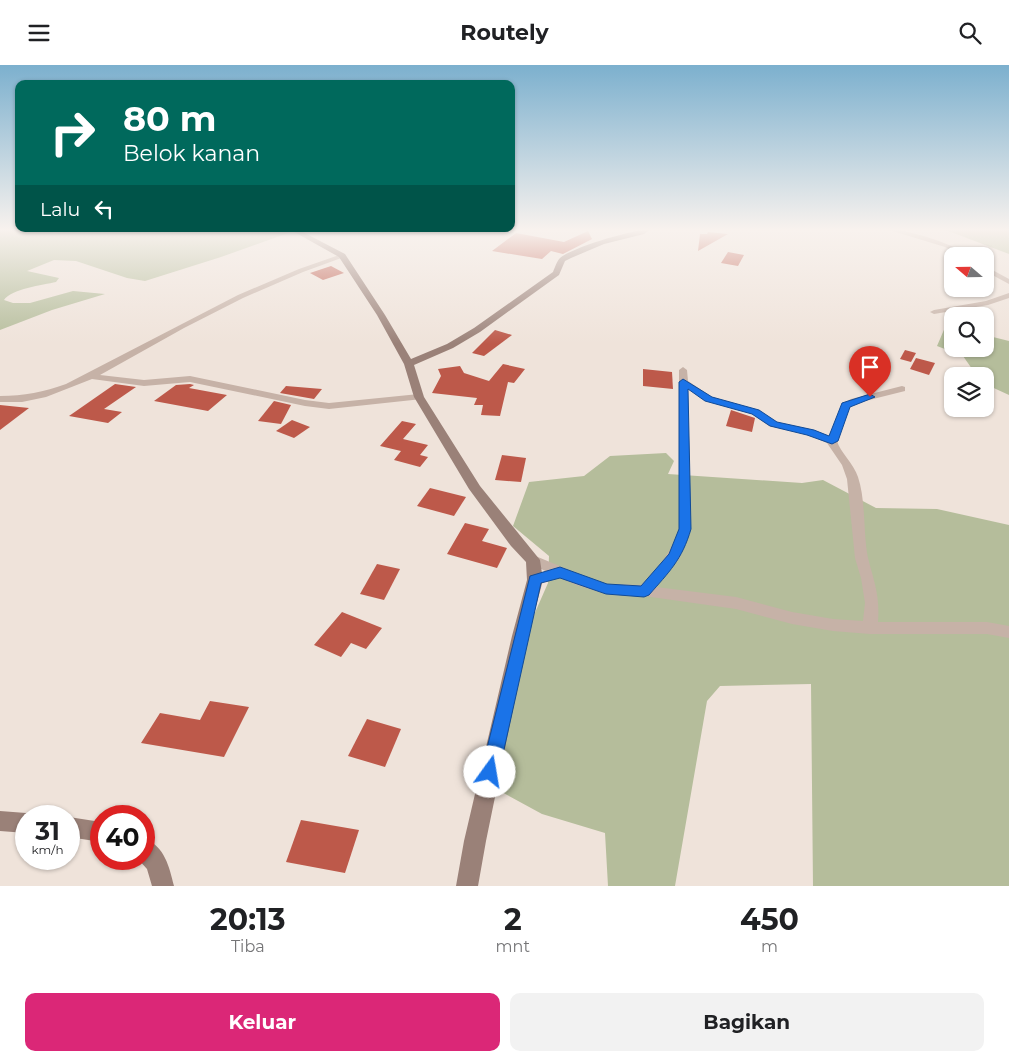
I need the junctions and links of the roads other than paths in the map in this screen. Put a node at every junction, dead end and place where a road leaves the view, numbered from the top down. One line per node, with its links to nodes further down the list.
1 (307, 267): 9 (street)
2 (349, 267): 8 (street)
3 (559, 267): 8 (street)
4 (994, 274): 5 (street)
5 (1009, 283)
6 (1009, 295): 7 (street)
7 (934, 312)
8 (409, 364): 11 (street)
9 (88, 377): 11 (street); 12 (street)
10 (902, 389): 13 (street)
11 (419, 397): 14 (street)
12 (0, 399)
13 (832, 441): 17 (street); 18 (street)
14 (533, 560): 15 (street); 16 (street)
15 (560, 573): 16 (street); 17 (street)
16 (535, 580): 24 (street)
17 (644, 591): 18 (street)
18 (870, 628): 19 (street)
19 (1009, 632)
20 (0, 821): 21 (street)
21 (15, 822)
22 (155, 861): 23 (street)
23 (163, 886)
24 (467, 886)

